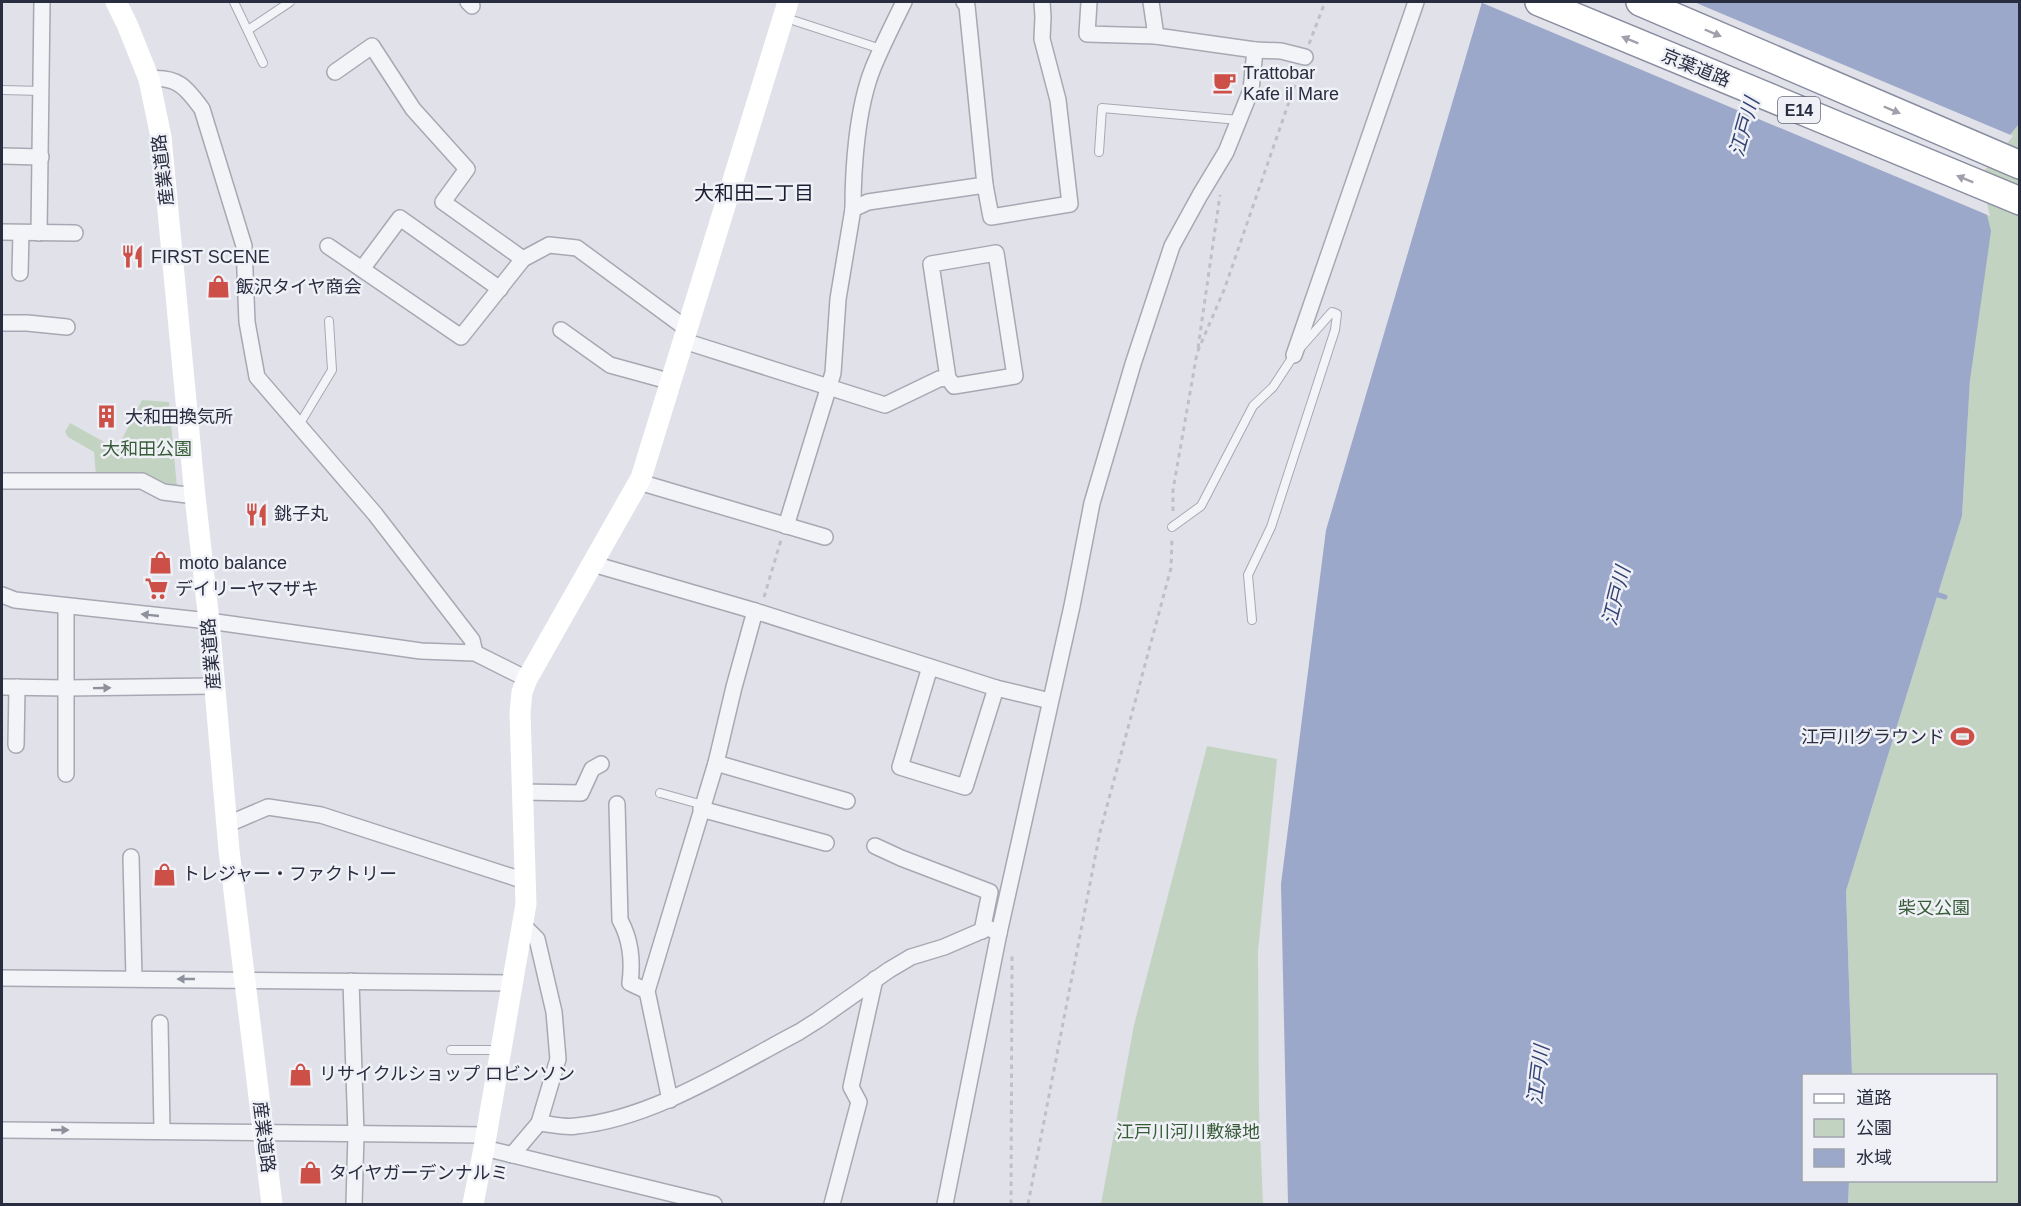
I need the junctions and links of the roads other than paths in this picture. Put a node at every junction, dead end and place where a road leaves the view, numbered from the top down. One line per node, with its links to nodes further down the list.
1 (42, 2): 23 (street)
2 (116, 2): 21 (street, 産業道路)
3 (234, 2): 14 (lane)
4 (290, 2): 14 (lane)
5 (904, 2): 16 (street)
6 (964, 2): 29 (street)
7 (1042, 2): 29 (street)
8 (1089, 2): 15 (street)
9 (1151, 2): 15 (street)
10 (1416, 2): 46 (street)
11 (1539, 2): 30 (highway, 京葉道路 / E14, one-way to 11)
12 (1640, 2): 28 (highway, E14, one-way to 28)
13 (786, 10): 16 (lane); 45 (street)
14 (248, 30): 19 (lane)
15 (1156, 36): 17 (street)
16 (881, 49): 31 (street)
17 (1255, 50): 18 (street); 24 (street)
18 (1305, 57)
19 (263, 63)
20 (335, 72): 37 (street)
21 (148, 79): 50 (street); 53 (street, 産業道路)
22 (2, 90): 23 (lane)
23 (42, 91): 27 (street)
24 (1239, 120): 25 (lane); 87 (street)
25 (1099, 152)
26 (2, 156): 27 (street)
27 (41, 157): 34 (street)
28 (2019, 165)
29 (985, 186): 31 (street)
30 (2019, 201)
31 (853, 209): 49 (street)
32 (2, 232): 33 (street)
33 (21, 233): 34 (street); 39 (street)
34 (39, 233): 35 (street)
35 (75, 233)
36 (328, 246): 38 (street)
37 (523, 259): 40 (street); 45 (street)
38 (362, 269): 40 (street); 40 (street)
39 (20, 273)
40 (500, 289)
41 (329, 321): 50 (lane)
42 (2, 323): 43 (street)
43 (67, 327)
44 (561, 330): 48 (street)
45 (686, 335): 48 (street); 49 (street)
46 (1294, 355): 55 (lane); 61 (lane)
47 (948, 378): 47 (street); 49 (street)
48 (672, 382): 52 (street)
49 (828, 387): 54 (street)
50 (298, 427): 63 (street)
51 (2, 481): 53 (street)
52 (639, 482): 54 (street); 57 (street)
53 (195, 496): 62 (street, 産業道路)
54 (786, 526): 56 (street)
55 (1172, 527)
56 (825, 537)
57 (593, 564): 60 (street); 65 (street)
58 (2, 595): 59 (street)
59 (66, 606): 62 (street, one-way to 59); 68 (street)
60 (757, 612): 64 (street); 72 (street)
61 (1252, 620)
62 (209, 621): 63 (street); 66 (street, 産業道路)
63 (476, 653): 65 (street)
64 (930, 667): 69 (street); 69 (street)
65 (527, 679): 75 (street)
66 (214, 686): 68 (street, one-way to 66); 80 (street, 産業道路)
67 (9, 687): 68 (street); 71 (street)
68 (66, 688): 74 (street)
69 (996, 688): 70 (street)
70 (1042, 699)
71 (16, 745)
72 (716, 763): 77 (street); 79 (street)
73 (601, 764): 75 (street)
74 (66, 774)
75 (522, 792): 84 (street)
76 (660, 793): 79 (lane)
77 (847, 801)
78 (617, 804): 94 (street)
79 (702, 807): 81 (street); 94 (street)
80 (226, 825): 84 (street); 90 (street, 産業道路)
81 (826, 843)
82 (875, 846): 86 (street)
83 (130, 856): 89 (street)
84 (525, 881): 85 (street)
85 (523, 925): 93 (street); 99 (street)
86 (982, 931): 87 (street); 91 (street)
87 (999, 933): 111 (street)
88 (2, 978): 89 (street)
89 (134, 978): 90 (street, one-way to 89)
90 (245, 979): 92 (street); 102 (street, 産業道路)
91 (875, 979): 98 (street); 110 (street)
92 (351, 981): 93 (street); 103 (street)
93 (513, 982): 97 (street)
94 (647, 991): 98 (street)
95 (160, 1023): 101 (street)
96 (451, 1050): 97 (lane)
97 (501, 1050): 104 (street)
98 (670, 1100): 99 (street)
99 (539, 1123): 105 (street)
100 (2, 1130): 101 (street, one-way to 101)
101 (162, 1131): 102 (street)
102 (263, 1132): 103 (street); 106 (street, 産業道路)
103 (356, 1134): 104 (street); 107 (street)
104 (485, 1142): 105 (street); 108 (street)
105 (512, 1155): 109 (street)
106 (272, 1204)
107 (354, 1204)
108 (472, 1204)
109 (714, 1204)
110 (832, 1204)
111 (945, 1204)

